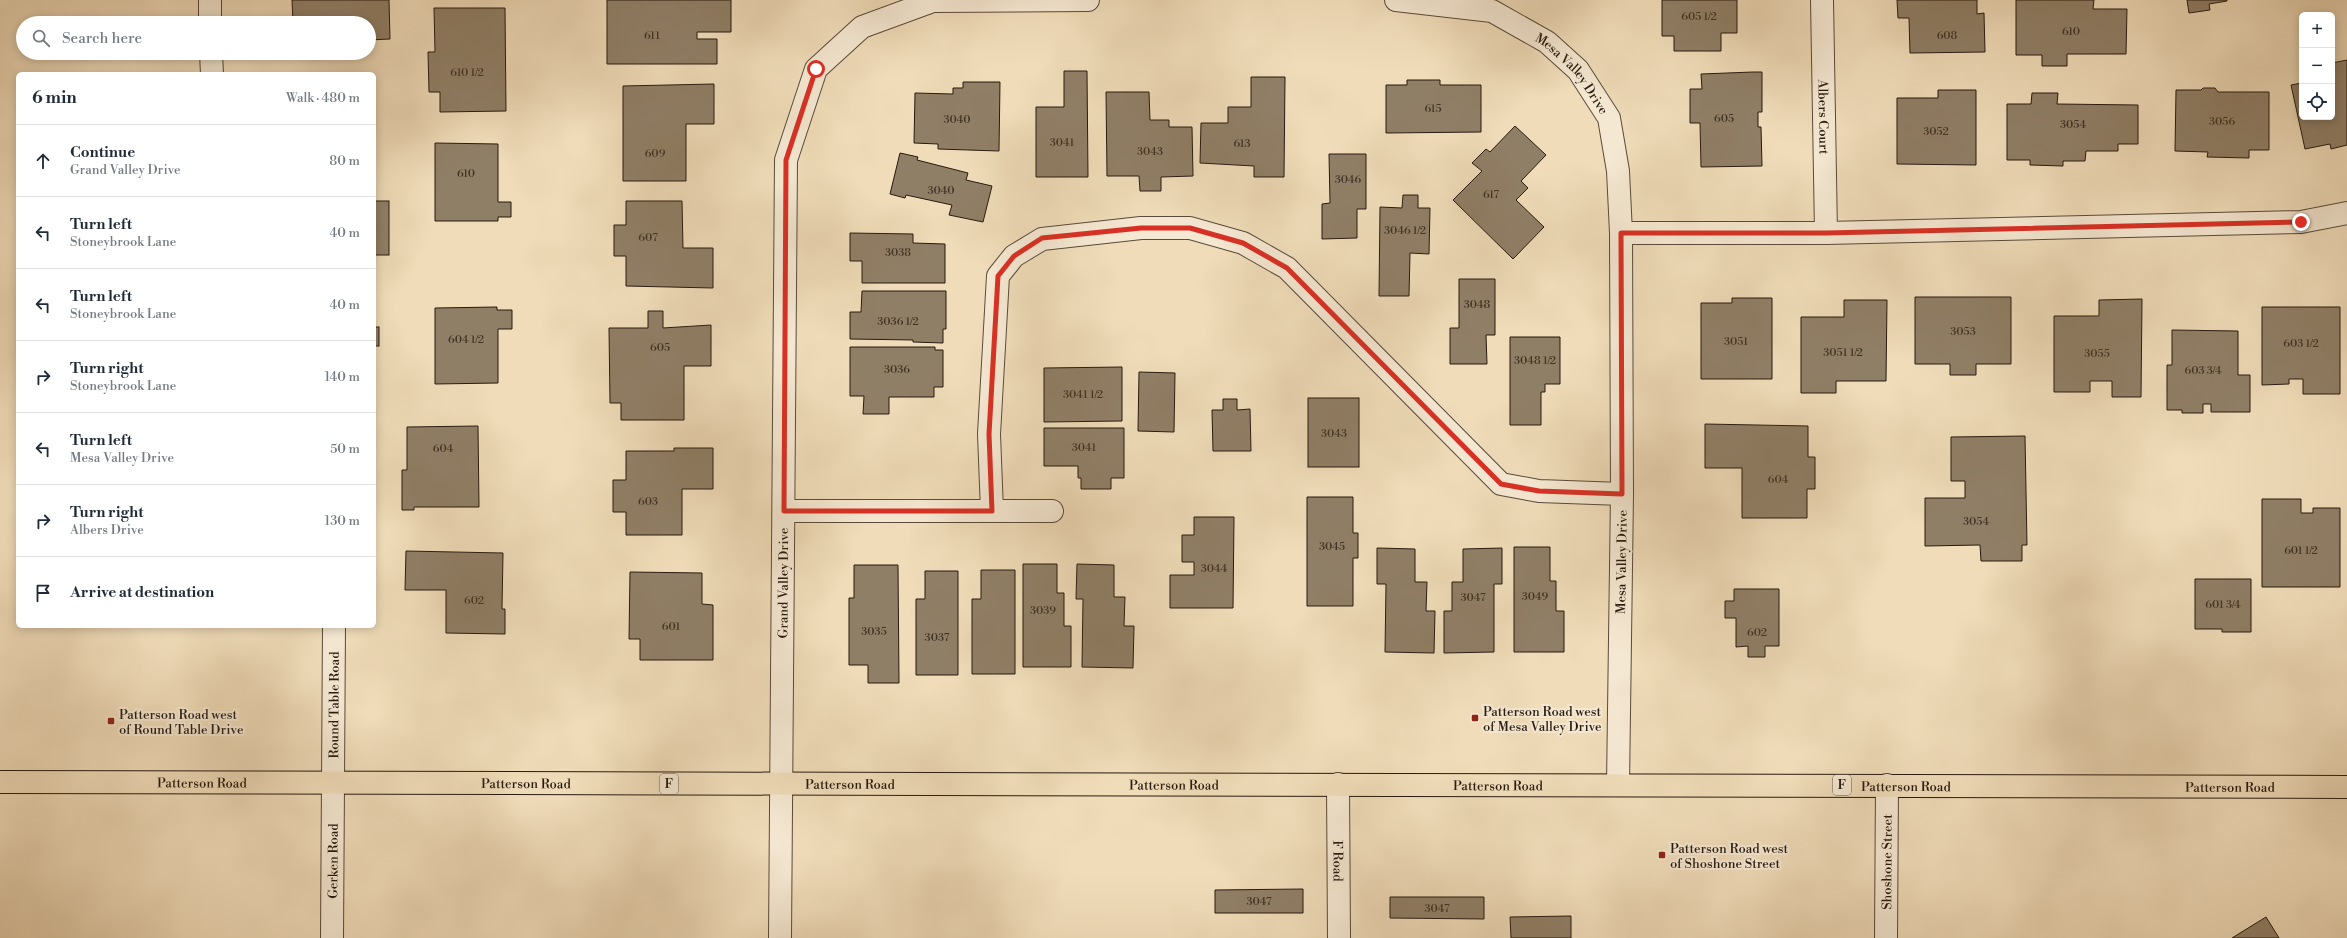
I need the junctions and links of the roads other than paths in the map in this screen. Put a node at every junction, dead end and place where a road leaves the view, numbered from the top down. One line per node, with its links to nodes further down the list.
1 (210, 0): 5 (street)
2 (1088, 0): 12 (street, Grand Valley Drive)
3 (1396, 0): 9 (street, Mesa Valley Drive)
4 (1822, 0): 10 (street, Albers Court)
5 (210, 16)
6 (211, 60): 7 (street)
7 (212, 72)
8 (2347, 213): 10 (street)
9 (1621, 233): 10 (street); 11 (street, Mesa Valley Drive)
10 (1826, 233)
11 (1622, 494): 13 (street); 20 (street, Mesa Valley Drive)
12 (784, 511): 13 (street); 19 (street, Grand Valley Drive)
13 (992, 511): 14 (street)
14 (1052, 511)
15 (334, 628): 17 (street, Round Table Road)
16 (0, 782): 17 (main road, Patterson Road / F)
17 (333, 783): 19 (main road, Patterson Road / F); 23 (street, Gerken Road)
18 (1338, 784): 19 (main road, Patterson Road / F); 20 (main road, Patterson Road / F); 25 (street, F Road)
19 (783, 785): 24 (street, Grand Valley Drive)
20 (1618, 785): 21 (main road, Patterson Road / F)
21 (1888, 785): 22 (main road, Patterson Road / F); 26 (street, Shoshone Street)
22 (2347, 787)
23 (332, 938)
24 (780, 938)
25 (1339, 938)
26 (1886, 938)

